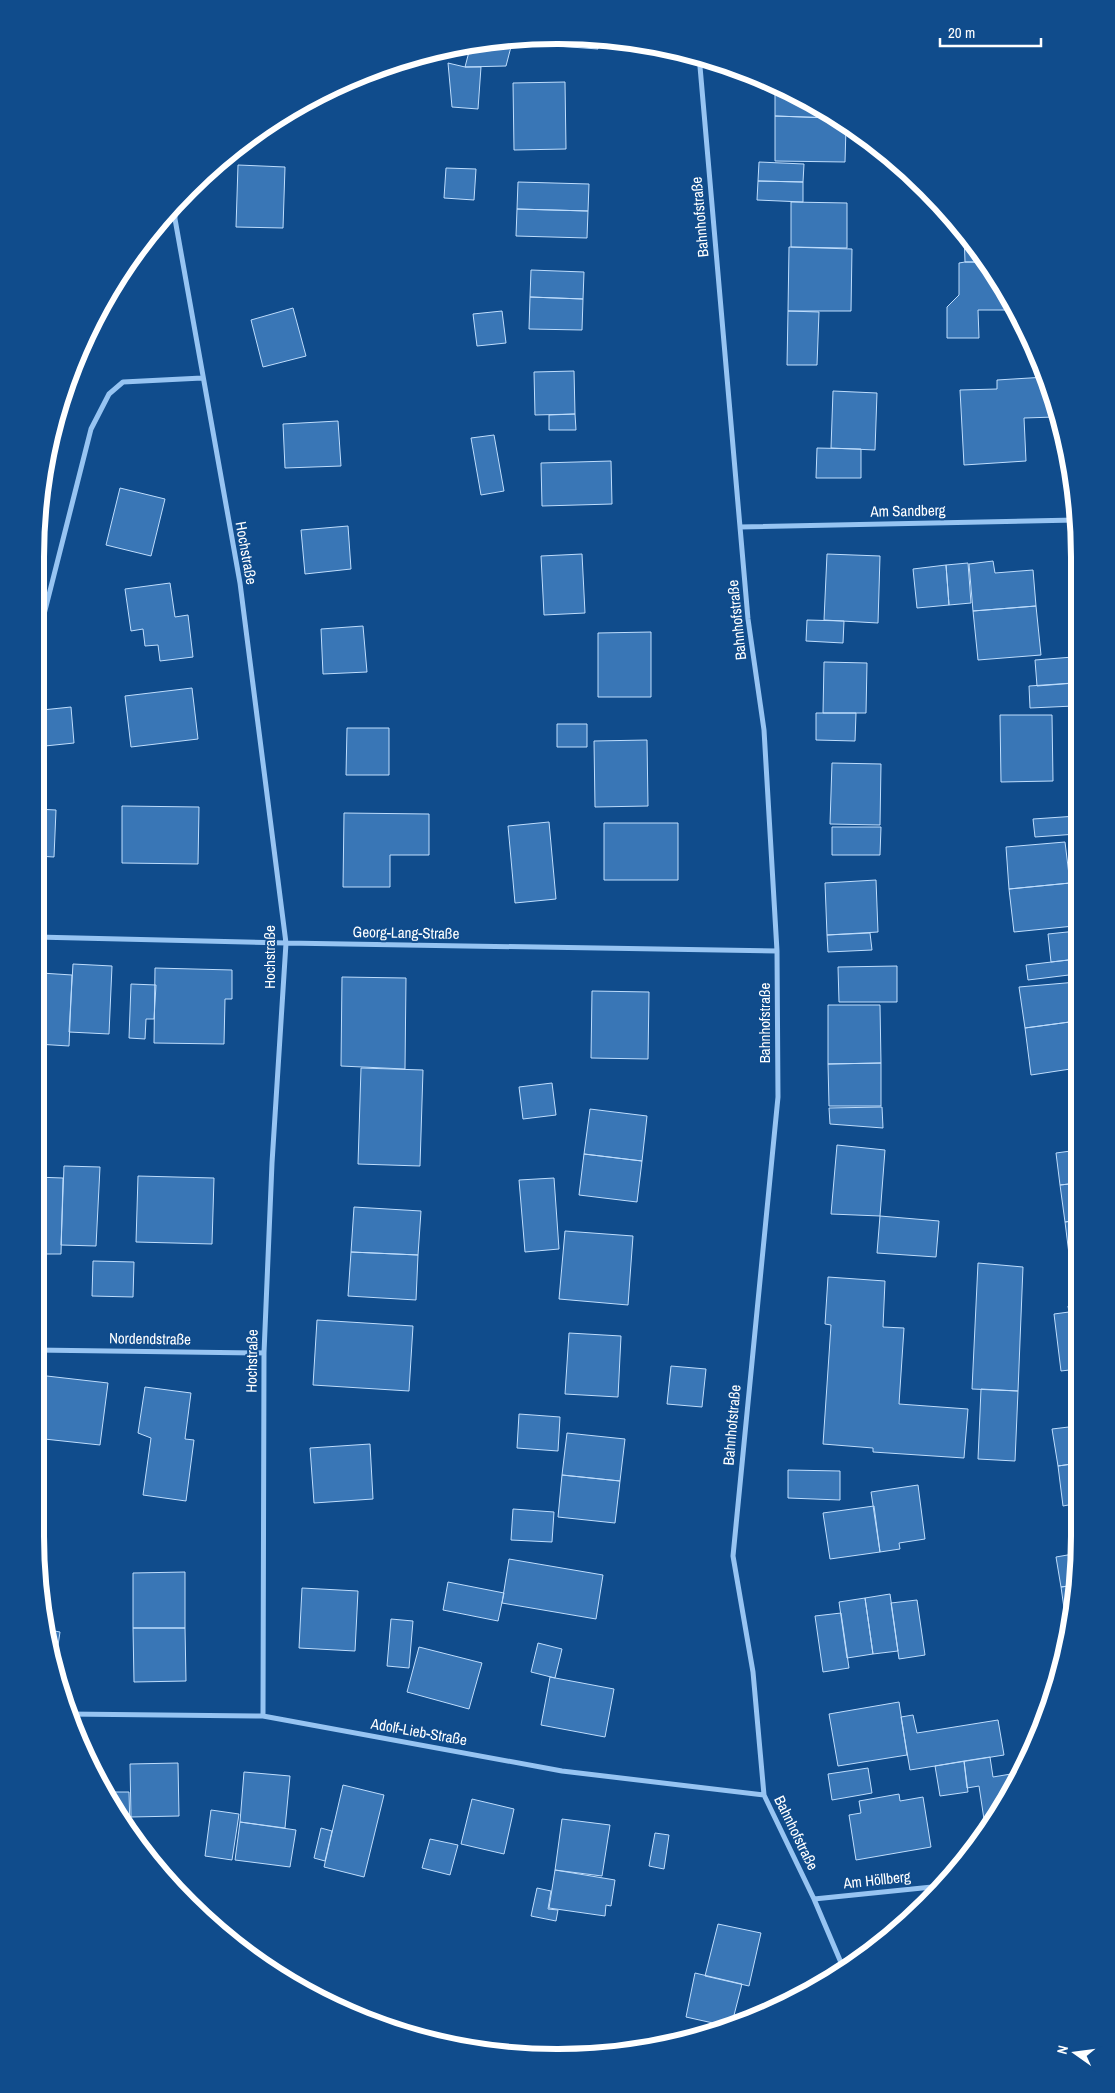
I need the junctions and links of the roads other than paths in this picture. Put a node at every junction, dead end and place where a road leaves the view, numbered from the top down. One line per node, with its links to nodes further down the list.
1 (699, 64): 5 (street, Bahnhofstraße)
2 (175, 215): 3 (street, Hochstraße)
3 (202, 378): 6 (street); 8 (street, Hochstraße)
4 (1070, 520): 5 (street, Am Sandberg)
5 (740, 527): 9 (street, Bahnhofstraße)
6 (44, 614)
7 (44, 937): 8 (street, Georg-Lang-Straße)
8 (286, 943): 9 (street, Georg-Lang-Straße); 11 (street, Hochstraße)
9 (777, 950): 14 (street, Bahnhofstraße)
10 (44, 1350): 11 (street, Nordendstraße)
11 (264, 1353): 13 (street, Hochstraße)
12 (76, 1714): 13 (street, Adolf-Lieb-Straße)
13 (263, 1716): 14 (street, Adolf-Lieb-Straße)
14 (764, 1796): 16 (street, Bahnhofstraße)
15 (932, 1887): 16 (street, Am Höllberg)
16 (814, 1899): 17 (street, Bahnhofstraße)
17 (842, 1964)

